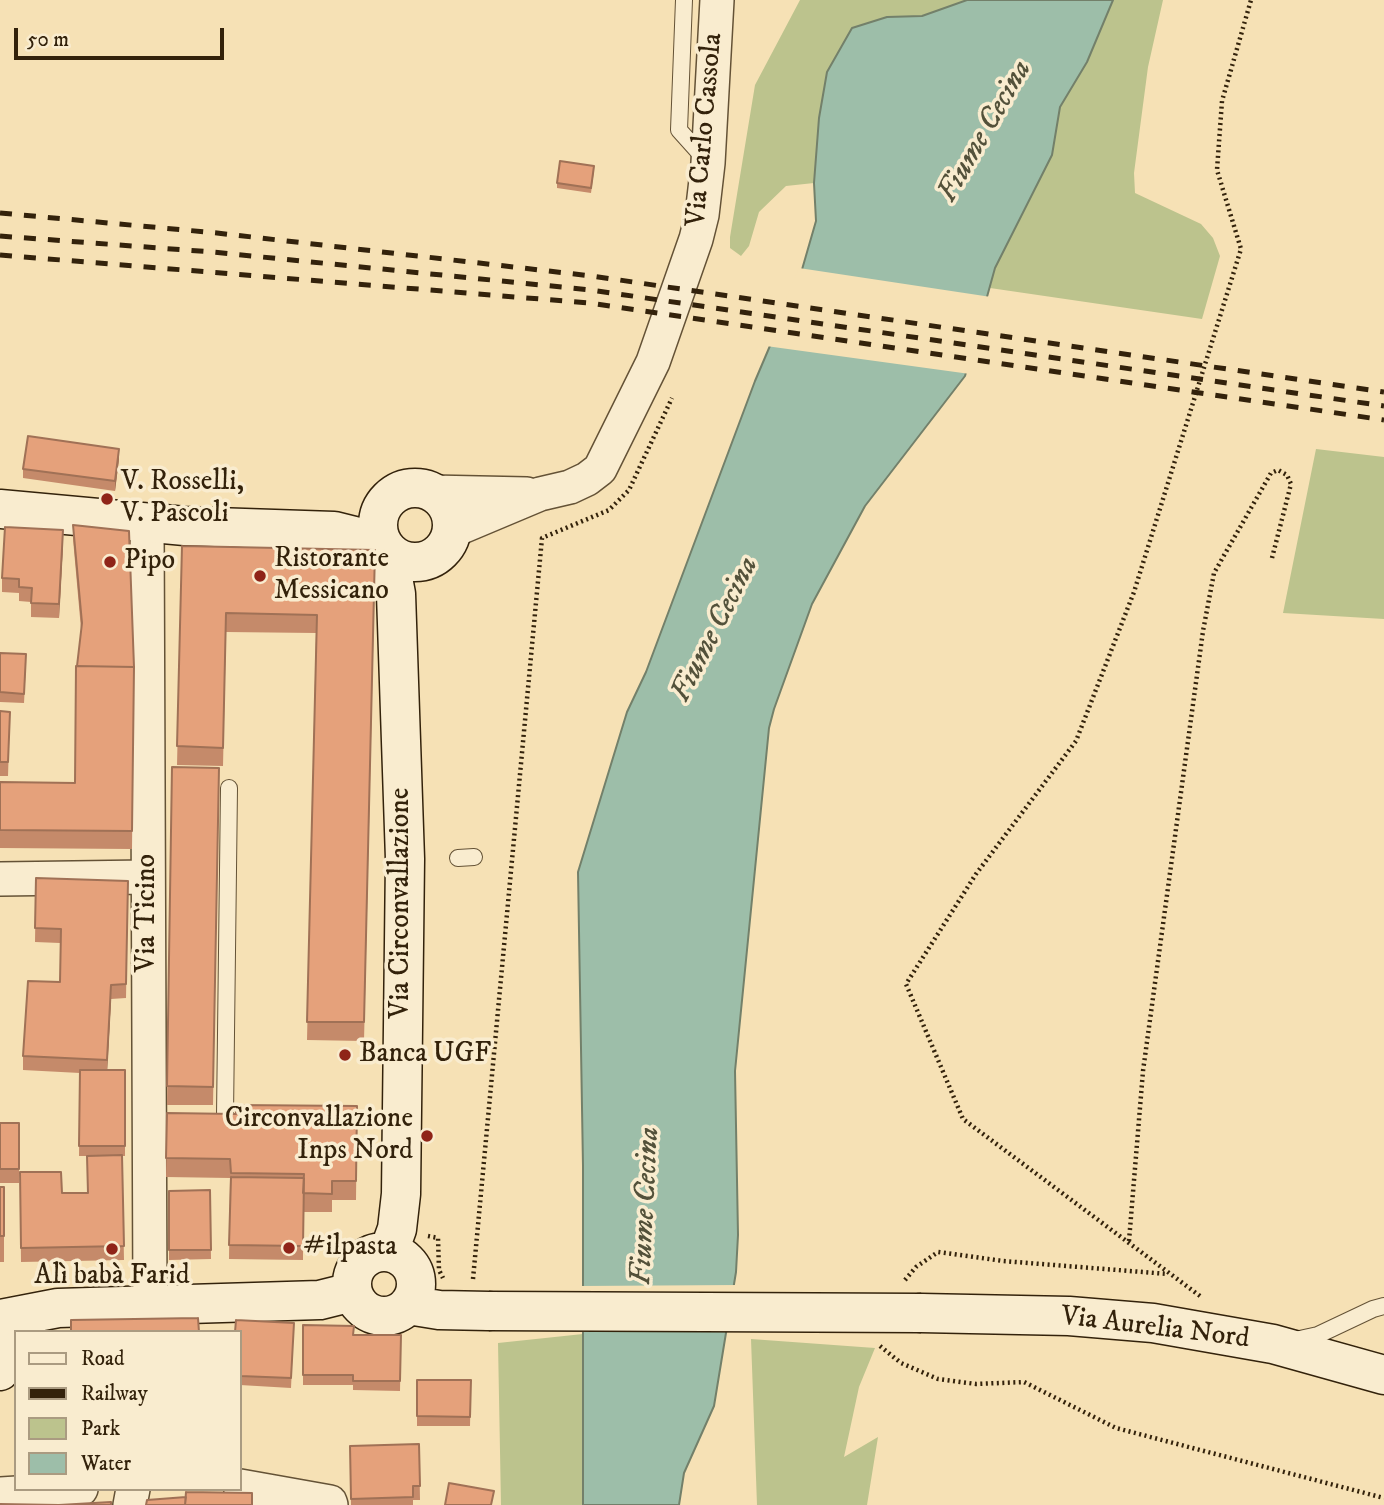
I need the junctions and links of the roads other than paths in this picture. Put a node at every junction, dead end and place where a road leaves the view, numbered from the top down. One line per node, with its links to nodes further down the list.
1 (684, 0): 3 (lane)
2 (717, 0): 3 (street, Via Carlo Cassola)
3 (708, 163): 5 (street, Via Carlo Cassola)
4 (430, 492): 5 (street, Via Carlo Cassola); 8 (main road); 9 (main road)
5 (540, 494): 8 (street, Via Carlo Cassola)
6 (0, 509): 7 (main road)
7 (147, 523): 9 (main road); 11 (street, Via Ticino)
8 (452, 531): 9 (main road)
9 (393, 542): 14 (main road, Via Circonvallazione)
10 (229, 788): 13 (lane)
11 (147, 877): 12 (street); 16 (street, Via Ticino)
12 (0, 880)
13 (225, 1115)
14 (393, 1240): 15 (main road); 17 (main road)
15 (352, 1292): 16 (main road); 17 (main road)
16 (150, 1303): 19 (main road)
17 (408, 1305): 20 (main road, Via Aurelia Nord, bridge)
18 (1384, 1306): 20 (lane)
19 (0, 1319): 21 (main road)
20 (1273, 1344): 22 (main road, Via Aurelia Nord)
21 (0, 1371)
22 (1384, 1375)
23 (242, 1486): 26 (street)
24 (34, 1491): 25 (street)
25 (0, 1494)
26 (330, 1503)

